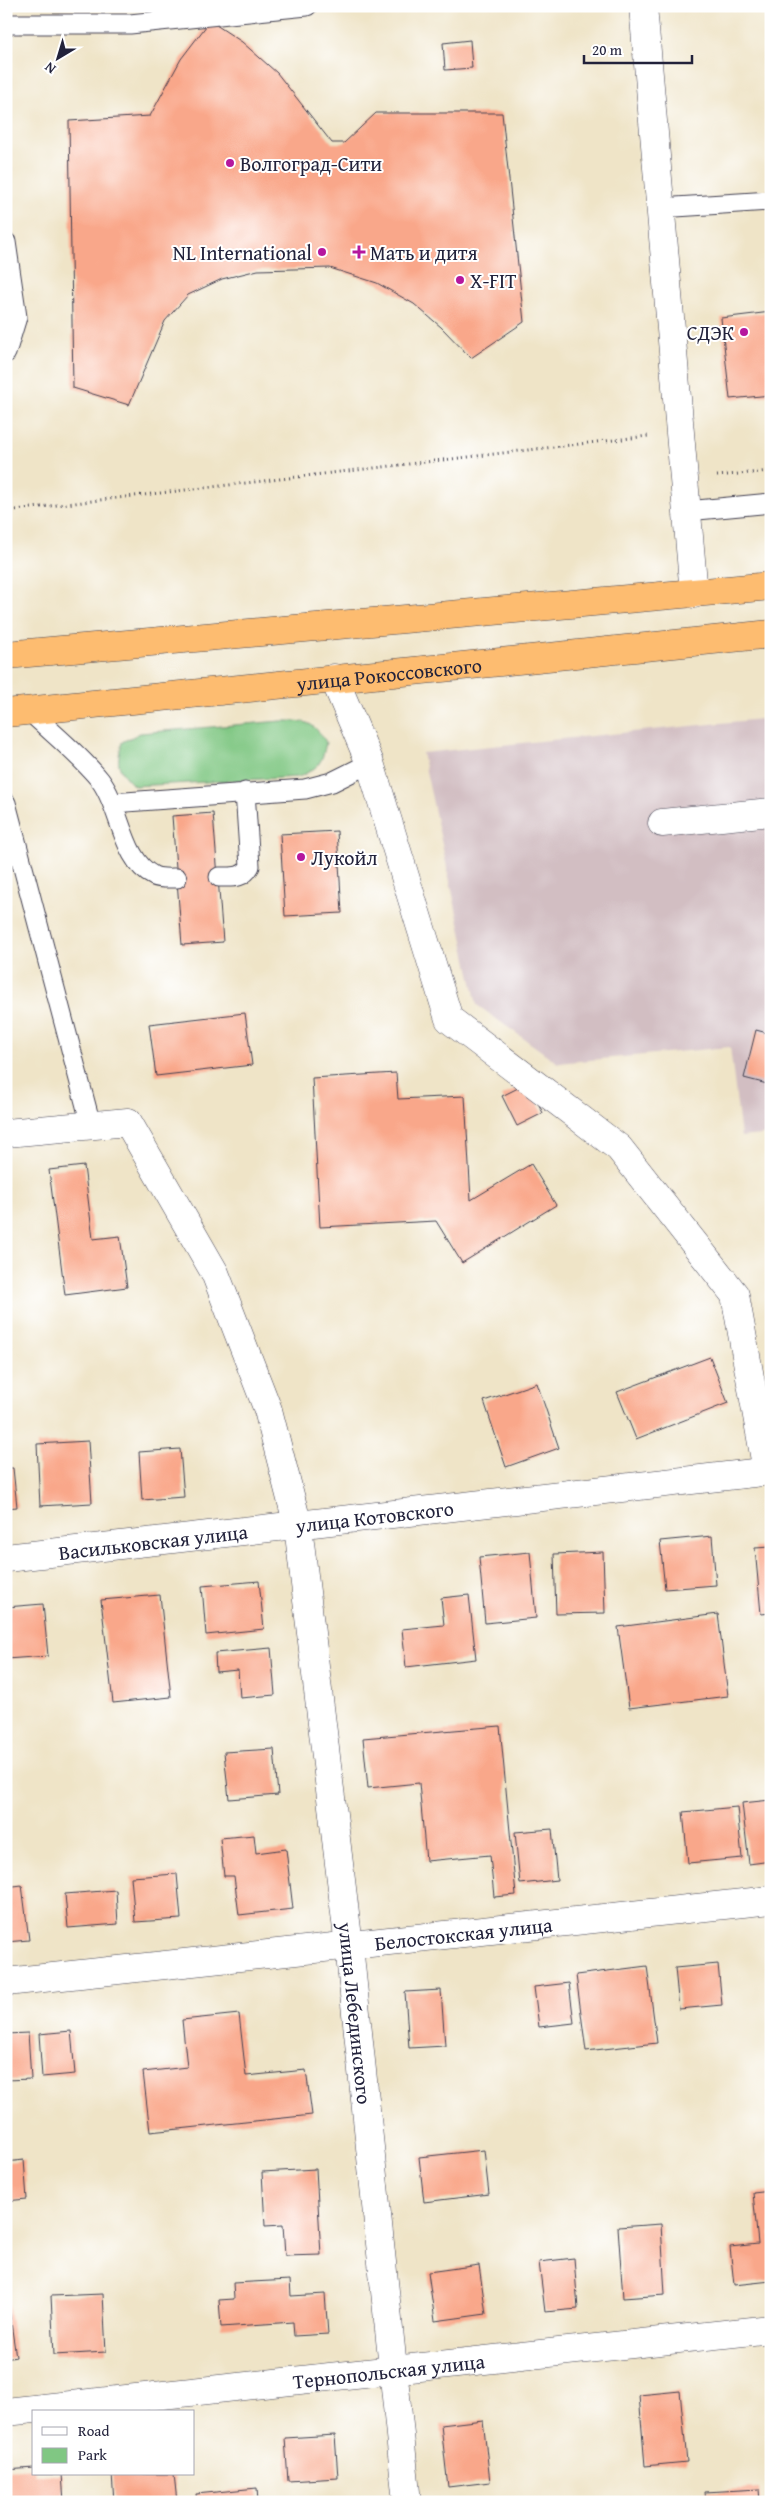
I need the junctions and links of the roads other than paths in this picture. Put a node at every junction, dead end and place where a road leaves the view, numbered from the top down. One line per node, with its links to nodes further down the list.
1 (307, 6): 3 (lane)
2 (643, 6): 6 (street)
3 (134, 15): 4 (lane)
4 (6, 24)
5 (771, 201): 6 (lane)
6 (660, 208): 10 (street)
7 (6, 242): 8 (lane)
8 (6, 353)
9 (771, 503): 10 (lane)
10 (687, 511): 12 (street)
11 (771, 586): 12 (highway)
12 (694, 594): 14 (highway)
13 (771, 634): 15 (highway, улица Рокоссовского)
14 (6, 655)
15 (334, 678): 16 (highway, улица Рокоссовского); 17 (street)
16 (17, 712): 20 (lane)
17 (370, 763): 18 (lane); 27 (street)
18 (245, 792): 20 (lane); 23 (lane)
19 (6, 803): 25 (lane)
20 (112, 803): 24 (lane)
21 (771, 812): 22 (street)
22 (662, 823)
23 (218, 877)
24 (177, 878)
25 (92, 1125): 26 (street); 28 (street, улица Котовского)
26 (6, 1133)
27 (769, 1471): 28 (street, улица Котовского)
28 (298, 1526): 29 (street, Васильковская улица); 31 (street, улица Лебединского)
29 (6, 1558)
30 (771, 1900): 31 (street, Белостокская улица)
31 (348, 1946): 32 (street, Белостокская улица); 34 (street, улица Лебединского)
32 (6, 1982)
33 (771, 2329): 34 (street, Тернопольская улица)
34 (394, 2369): 35 (street, Тернопольская улица); 36 (street, улица Лебединского)
35 (6, 2412)
36 (407, 2502)

